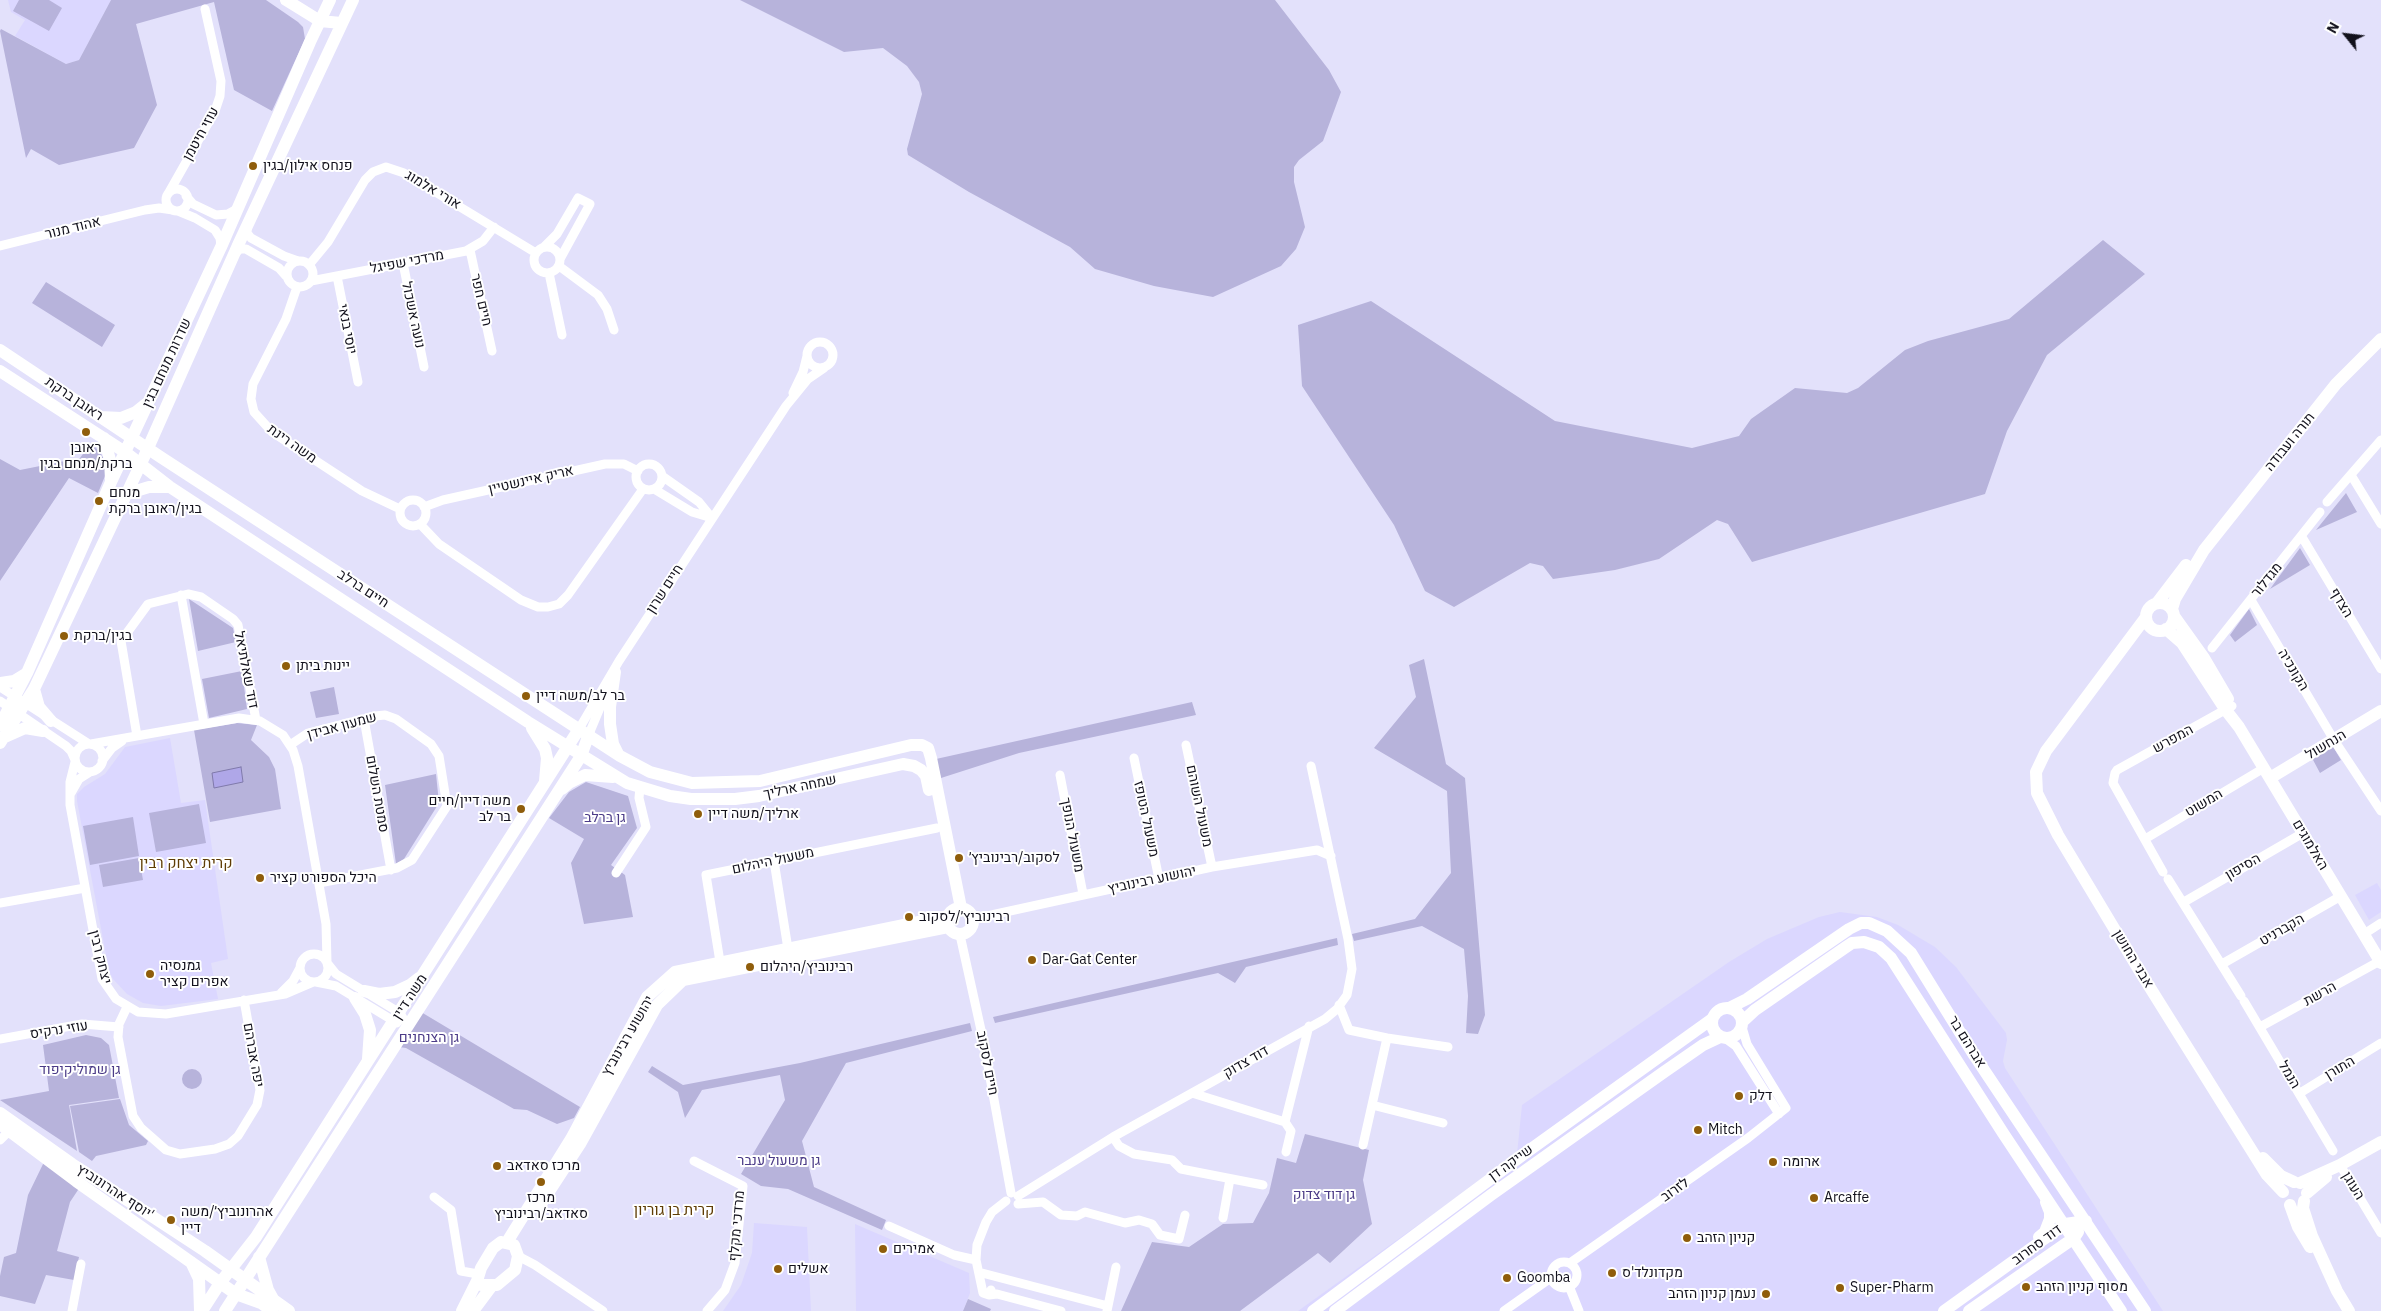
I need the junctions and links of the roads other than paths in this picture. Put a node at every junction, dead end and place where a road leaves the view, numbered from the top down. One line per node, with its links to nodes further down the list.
1 (352, 0): 6 (street, שדרות מנחם בגין)
2 (325, 2): 5 (street, שדרות מנחם בגין); 6 (street)
3 (290, 3): 5 (street); 7 (street)
4 (205, 9): 8 (street, עוזי חיטמן)
5 (320, 20): 6 (street); 7 (street, שדרות מנחם בגין)
6 (341, 23): 14 (street, שדרות מנחם בגין)
7 (310, 42): 11 (street, שדרות מנחם בגין)
8 (182, 170): 9 (street, עוזי חיטמן); 10 (street, עוזי חיטמן)
9 (185, 194): 10 (street); 11 (street); 13 (street)
10 (168, 195): 12 (street, אהוד מנור); 13 (street)
11 (237, 209): 17 (street, שדרות מנחם בגין)
12 (145, 210): 13 (street, אהוד מנור); 16 (street, אהוד מנור)
13 (176, 211): 17 (street, אהוד מנור)
14 (247, 226): 20 (street, שדרות מנחם בגין); 22 (street)
15 (494, 227): 19 (street); 21 (street, אורי אלמוג); 25 (street, אורי אלמוג)
16 (0, 246)
17 (221, 247): 41 (street, שדרות מנחם בגין)
18 (544, 247): 21 (street); 24 (street); 24 (street)
19 (470, 250): 23 (street, מרדכי שפיגל); 35 (street, חיים חפר)
20 (234, 254): 27 (street); 44 (street, שדרות מנחם בגין)
21 (536, 254): 26 (street)
22 (298, 261): 25 (street); 27 (street)
23 (403, 263): 28 (street, מרדכי שפיגל); 37 (street, נועה אשכול)
24 (559, 263): 26 (street); 31 (street)
25 (309, 265): 29 (street)
26 (549, 273): 32 (street)
27 (286, 276): 30 (street)
28 (337, 276): 29 (street, מרדכי שפיגל); 40 (street, יוסי בנאי)
29 (311, 281): 30 (street)
30 (297, 287): 62 (street, משה רינת)
31 (614, 330)
32 (562, 335)
33 (2381, 339): 68 (street, תורה ועבודה)
34 (0, 350): 43 (street, ראובן ברקת)
35 (492, 351)
36 (807, 355): 38 (street); 38 (street); 42 (street, חיים שרון)
37 (424, 367)
38 (824, 368): 42 (street, חיים שרון)
39 (0, 371): 46 (street, ראובן ברקת)
40 (358, 382)
41 (148, 402): 43 (street); 45 (street, שדרות מנחם בגין)
42 (786, 406): 64 (street, חיים שרון)
43 (100, 417): 45 (street, ראובן ברקת)
44 (158, 425): 48 (street, שדרות מנחם בגין); 50 (street, שדרות מנחם בגין)
45 (132, 437): 48 (street, ראובן ברקת); 49 (street, שדרות מנחם בגין)
46 (104, 438): 49 (street, ראובן ברקת); 55 (street)
47 (2381, 440): 53 (street)
48 (148, 448): 50 (street, חיים ברלב); 51 (street, שדרות מנחם בגין)
49 (125, 452): 51 (street, ראובן ברקת); 55 (street, שדרות מנחם בגין)
50 (162, 458): 91 (street, חיים ברלב)
51 (141, 463): 56 (street, חיים ברלב); 59 (street, שדרות מנחם בגין)
52 (638, 471): 54 (street); 57 (street); 61 (street, אריק איינשטיין)
53 (2351, 475): 60 (street); 66 (street)
54 (662, 476): 58 (street); 64 (street)
55 (111, 482): 79 (street, שדרות מנחם בגין)
56 (170, 486): 59 (street); 88 (street, חיים ברלב)
57 (643, 489): 58 (street); 65 (street)
58 (654, 489): 64 (street)
59 (126, 494): 82 (street, שדרות מנחם בגין)
60 (2328, 502)
61 (424, 507): 62 (street); 65 (street)
62 (400, 509): 65 (street)
63 (2320, 512): 67 (street, מגדלור)
64 (712, 518): 77 (street, חיים שרון)
65 (420, 524)
66 (2381, 524)
67 (2302, 537): 70 (street, מגדלור); 78 (street, הצדף)
68 (2204, 550): 71 (street, תורה ועבודה); 72 (street, תורה ועבודה)
69 (181, 595): 87 (street, דוד שאלתיאל); 89 (street); 92 (street, דוד שאלתיאל)
70 (2251, 600): 75 (street, מגדלור); 93 (street, הקונכיה)
71 (2157, 604): 72 (street); 73 (street)
72 (2173, 613): 74 (street); 83 (street, האלמוגים)
73 (2146, 617): 74 (street); 76 (street)
74 (2160, 629): 76 (street); 83 (street, האלמוגים)
75 (2212, 648)
76 (2116, 660): 171 (street, אבני החושן)
77 (617, 666): 91 (street, חיים שרון); 103 (street)
78 (2381, 669)
79 (27, 673): 80 (street); 84 (street, שדרות מנחם בגין)
80 (0, 683)
81 (0, 687): 84 (street)
82 (34, 689): 84 (street, שדרות מנחם בגין); 90 (street)
83 (2229, 708): 106 (street, המפרש); 107 (street, האלמוגים)
84 (9, 711): 90 (street); 94 (street, שדרות מנחם בגין)
85 (2381, 711): 93 (street, הנחשול)
86 (364, 718): 96 (street, שמעון אבידן); 121 (street, סמטת השלום); 121 (street, שמעון אבידן)
87 (256, 720): 89 (street); 96 (street)
88 (528, 722): 98 (street, חיים ברלב); 110 (street)
89 (204, 724): 92 (street)
90 (47, 726): 94 (street); 95 (street); 102 (street)
91 (584, 732): 98 (street, משה דיין); 99 (street, משה דיין); 103 (street, שמחה ארליך)
92 (134, 737): 95 (street); 101 (street)
93 (2334, 740): 107 (street, הנחשול); 114 (street, הקונכיה)
94 (0, 743)
95 (90, 744): 101 (street); 102 (street)
96 (290, 744): 124 (street)
97 (1186, 746): 120 (street, משעול השוהם)
98 (569, 748): 99 (street, שמחה ארליך); 110 (street, משה דיין)
99 (581, 756): 109 (street, שמחה ארליך); 112 (street, משה דיין)
100 (1134, 758): 123 (street, משעול הטופז)
101 (102, 760): 105 (street)
102 (75, 761): 105 (street); 113 (street, יצחק רבין)
103 (632, 764): 130 (street, שמחה ארליך)
104 (1311, 766): 118 (street, דוד צדוק)
105 (90, 772): 113 (street, יצחק רבין)
106 (2115, 773): 117 (street, הנמל)
107 (2267, 773): 116 (street, האלמוגים); 117 (street, המשוט)
108 (1060, 776): 126 (street, משעול הנופך)
109 (618, 777): 111 (street, שמחה ארליך); 112 (street)
110 (544, 788): 143 (street, משה דיין)
111 (640, 788): 115 (street, שמחה ארליך); 122 (street)
112 (555, 795): 154 (street, משה דיין)
113 (70, 805): 125 (street, יצחק רבין)
114 (2381, 811)
115 (937, 828): 119 (street, משעול היהלום); 130 (street)
116 (2303, 833): 127 (street, האלמוגים); 128 (street, הסיפון)
117 (2145, 839): 128 (street, הנמל)
118 (1330, 856): 120 (street, יהושוע רבינוביץ); 148 (street, דוד צדוק)
119 (774, 861): 136 (street); 142 (street, משעול היהלום)
120 (1212, 867): 123 (street, יהושוע רבינוביץ)
121 (391, 870): 124 (street, שמעון אבידן)
122 (616, 873)
123 (1159, 879): 126 (street, יהושוע רבינוביץ)
124 (319, 883): 133 (street)
125 (85, 888): 129 (street); 149 (street, יצחק רבין)
126 (1083, 894): 131 (street, יהושוע רבינוביץ)
127 (2341, 896): 134 (street, האלמוגים); 140 (street, הקברניט)
128 (2184, 902): 140 (street, הנמל)
129 (0, 903)
130 (953, 915): 131 (street); 135 (street); 136 (street, יהושוע רבינוביץ); 142 (street, יהושוע רבינוביץ)
131 (973, 919): 135 (street)
132 (2381, 923): 134 (street)
133 (326, 924): 137 (street); 139 (street)
134 (2364, 934): 138 (street, האלמוגים)
135 (960, 935): 186 (street, חיים לסקוב)
136 (788, 949): 142 (street, יהושוע רבינוביץ)
137 (310, 954): 139 (street); 141 (street)
138 (2380, 962): 157 (street, הרשת)
139 (327, 963): 144 (street); 146 (street)
140 (2222, 964): 157 (street, הנמל)
141 (300, 967): 144 (street); 145 (street)
142 (721, 968): 195 (street, יהושוע רבינוביץ)
143 (428, 969): 146 (street); 151 (street, משה דיין)
144 (314, 982): 145 (street, יצחק רבין); 146 (street)
145 (279, 994): 147 (street, יצחק רבין)
146 (360, 994): 151 (street); 163 (street)
147 (244, 1000): 149 (street, יצחק רבין); 156 (street, יפה אברהם)
148 (1339, 1005): 155 (street, דוד צדוק); 158 (street)
149 (127, 1007): 156 (street)
150 (1729, 1008): 152 (street); 153 (street); 190 (street, אברהם בר)
151 (397, 1017): 154 (street); 163 (street, משה דיין)
152 (1712, 1019): 159 (street); 232 (street, שייקה דן)
153 (1742, 1024): 159 (street); 167 (street); 182 (street, אברהם בר)
154 (406, 1025): 196 (street, משה דיין)
155 (1309, 1026): 164 (street, דוד צדוק); 169 (street)
156 (118, 1027): 160 (street, עוזי נרקיס)
157 (2260, 1027): 165 (street, הנמל)
158 (1387, 1038): 162 (street); 166 (street)
159 (1723, 1038): 167 (street); 233 (street, שייקה דן)
160 (0, 1039)
161 (2381, 1044): 165 (street, התורן)
162 (1448, 1047)
163 (367, 1063): 206 (street, משה דיין)
164 (1192, 1093): 169 (street); 173 (street, דוד צדוק)
165 (2300, 1093): 176 (street, הנמל)
166 (1372, 1105): 170 (street); 175 (street)
167 (1782, 1111): 199 (street, לזרוב)
168 (0, 1113): 172 (street, יוסף אהרונוביץ')
169 (1286, 1122): 177 (street)
170 (1443, 1123)
171 (2240, 1132): 183 (street, אבני החושן); 184 (street, אבני החושן)
172 (7, 1133): 197 (street, יוסף אהרונוביץ'); 206 (street, יוסף אהרונוביץ')
173 (1113, 1137): 180 (street); 186 (street, דוד צדוק)
174 (2381, 1142): 179 (street)
175 (1363, 1145)
176 (2333, 1151)
177 (1286, 1152)
178 (694, 1161): 230 (street, מרדכי מקלף)
179 (2340, 1165): 183 (street); 193 (street, העוגן)
180 (1230, 1179): 181 (street); 189 (street)
181 (1263, 1185)
182 (2042, 1190): 191 (street, אברהם בר); 201 (street)
183 (2301, 1190): 184 (street); 187 (street); 213 (street)
184 (2283, 1192): 187 (street, אבני החושן)
185 (434, 1197): 207 (street)
186 (1012, 1199): 188 (street); 198 (street, דוד צדוק); 209 (street, דוד צדוק)
187 (2290, 1205): 213 (street)
188 (1185, 1215)
189 (1223, 1218)
190 (2086, 1221): 191 (street, דוד סחרוב); 194 (street, דוד סחרוב); 239 (street, אברהם בר)
191 (2065, 1224): 194 (street, אברהם בר); 201 (street, דוד סחרוב)
192 (889, 1226): 198 (street)
193 (2381, 1233)
194 (2074, 1238): 203 (street, דוד סחרוב); 208 (street, אברהם בר)
195 (513, 1248): 202 (street); 205 (street); 211 (street)
196 (259, 1257): 212 (street, משה דיין); 220 (street)
197 (190, 1260): 214 (street, יוסף אהרונוביץ'); 223 (street)
198 (976, 1260): 217 (street, דוד צדוק)
199 (1570, 1263): 210 (street); 216 (street)
200 (81, 1264): 222 (street)
201 (2010, 1264): 236 (street, דוד סחרוב)
202 (535, 1265): 205 (street); 229 (street)
203 (2033, 1267): 208 (street); 237 (street, דוד סחרוב)
204 (1116, 1268): 221 (street)
205 (515, 1270): 215 (street)
206 (231, 1271): 212 (street, יוסף אהרונוביץ'); 214 (street, משה דיין)
207 (461, 1271): 211 (street); 211 (street)
208 (2096, 1272): 238 (street, אברהם בר)
209 (982, 1273): 217 (street, דוד צדוק); 221 (street)
210 (1552, 1277): 216 (street); 234 (street)
211 (475, 1280): 215 (street); 227 (street)
212 (244, 1281): 218 (street, משה דיין); 220 (street, יוסף אהרונוביץ')
213 (2334, 1282): 240 (street)
214 (220, 1283): 218 (street, יוסף אהרונוביץ'); 223 (street, משה דיין)
215 (491, 1286): 228 (street)
216 (1569, 1286): 235 (street)
217 (992, 1293): 231 (street)
218 (236, 1294): 219 (street, יוסף אהרונוביץ'); 224 (street, משה דיין)
219 (261, 1303): 220 (street, יוסף אהרונוביץ'); 225 (street)
220 (273, 1306): 226 (street)
221 (1107, 1309)
222 (72, 1311)
223 (201, 1311)
224 (225, 1311)
225 (233, 1311)
226 (289, 1311)
227 (462, 1311)
228 (473, 1311)
229 (603, 1311)
230 (707, 1311)
231 (1060, 1311)
232 (1313, 1311)
233 (1335, 1311)
234 (1504, 1311)
235 (1579, 1311)
236 (1944, 1311)
237 (1969, 1311)
238 (2121, 1311)
239 (2145, 1311)
240 (2349, 1311)

